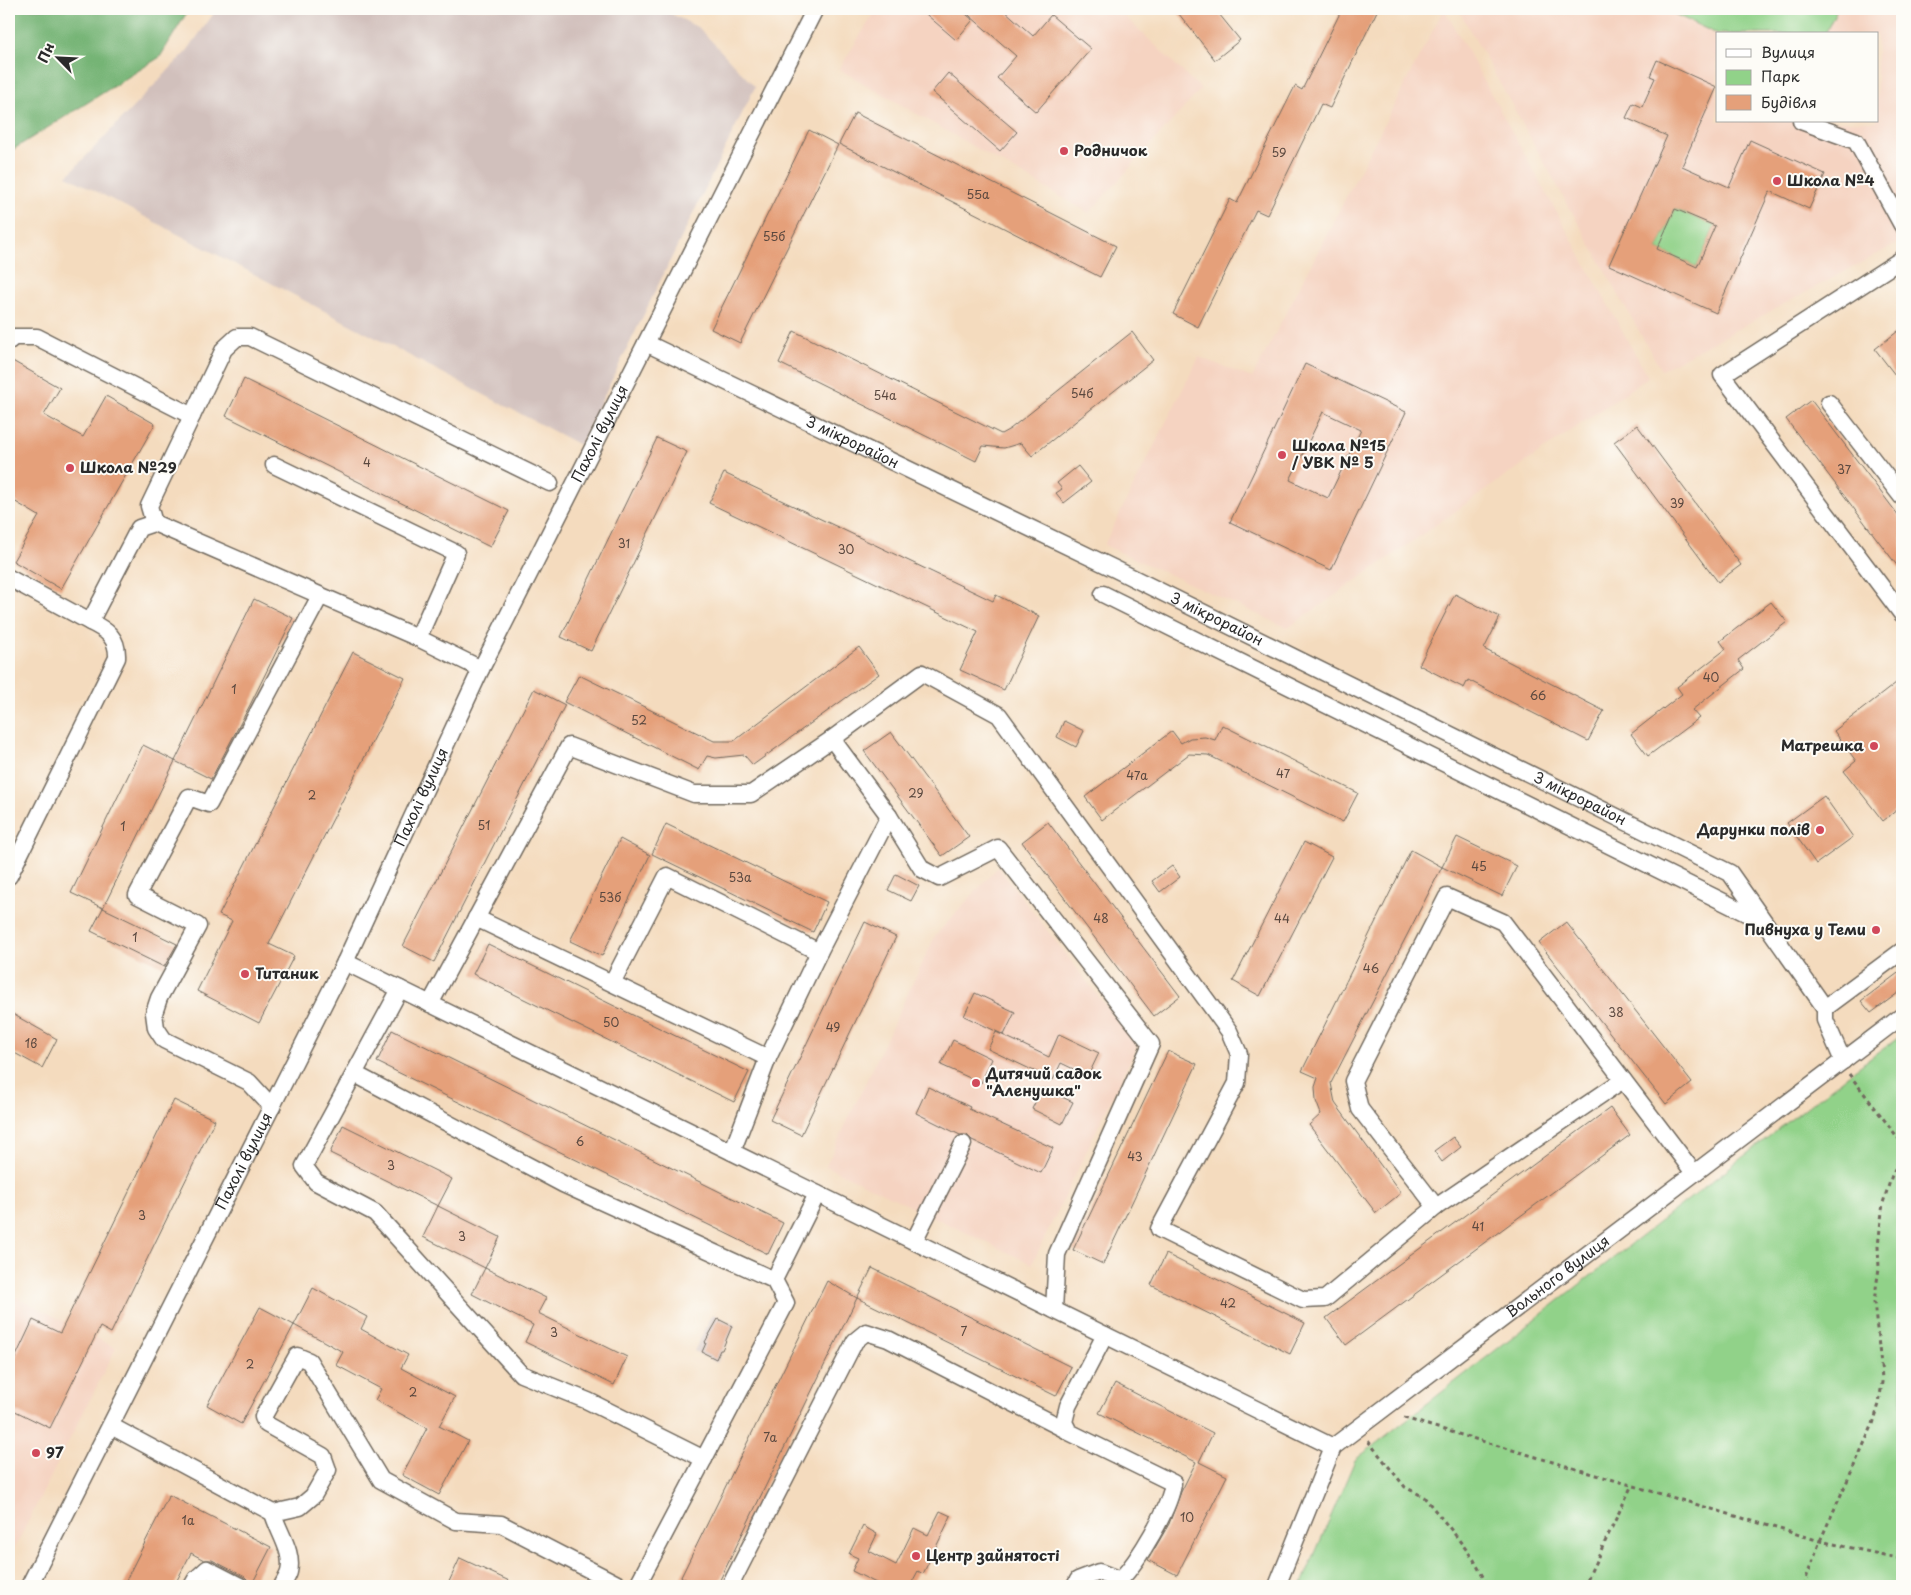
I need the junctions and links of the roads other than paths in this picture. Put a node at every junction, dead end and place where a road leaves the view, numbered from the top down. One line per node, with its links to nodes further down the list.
1 (815, 9): 6 (street, Пахолі вулиця)
2 (1804, 122): 3 (street)
3 (1902, 225)
4 (1902, 259): 16 (street)
5 (9, 341): 8 (street)
6 (646, 343): 19 (street, Пахолі вулиця); 24 (street, 3 мікрорайон)
7 (1829, 403): 11 (street)
8 (192, 416): 10 (street); 12 (street)
9 (274, 465): 18 (street)
10 (550, 483)
11 (1902, 497)
12 (154, 523): 15 (street); 17 (street)
13 (9, 578): 17 (street)
14 (1103, 594): 24 (street, 3 мікрорайон)
15 (320, 596): 18 (street); 37 (street)
16 (1901, 609)
17 (90, 622): 22 (street)
18 (418, 638): 19 (street)
19 (481, 669): 27 (street, Пахолі вулиця)
20 (832, 739): 21 (street); 23 (street); 42 (street)
21 (889, 816): 26 (street); 45 (street)
22 (9, 876)
23 (476, 918): 28 (street); 30 (street)
24 (1766, 923): 31 (street, 3 мікрорайон)
25 (1902, 951): 31 (street)
26 (820, 952): 28 (street); 33 (street)
27 (345, 962): 29 (street); 37 (street, Пахолі вулиця)
28 (612, 983): 33 (street)
29 (400, 989): 30 (street); 35 (street)
30 (430, 1004): 39 (street)
31 (1825, 1008): 34 (street, 3 мікрорайон)
32 (1902, 1016): 34 (street, Вольного вулиця)
33 (768, 1058): 39 (street)
34 (1846, 1068): 40 (street, Вольного вулиця)
35 (355, 1074): 44 (street); 50 (street)
36 (1623, 1080): 40 (street); 42 (street); 42 (street)
37 (272, 1106): 47 (street, Пахолі вулиця)
38 (963, 1144): 43 (street)
39 (732, 1152): 41 (street)
40 (1694, 1174): 49 (street, Вольного вулиця)
41 (817, 1194): 43 (street); 44 (street)
42 (1436, 1207)
43 (914, 1241): 45 (street)
44 (774, 1280): 50 (street)
45 (1054, 1310): 46 (street)
46 (1105, 1335): 48 (street); 49 (street)
47 (111, 1426): 51 (street); 52 (street, Пахолі вулиця)
48 (1068, 1431): 58 (street); 59 (street)
49 (1333, 1447): 60 (street)
50 (704, 1459): 57 (street)
51 (273, 1513): 55 (street); 56 (street)
52 (29, 1586)
53 (192, 1586): 54 (street)
54 (240, 1586)
55 (282, 1586)
56 (621, 1586)
57 (637, 1586)
58 (730, 1586)
59 (1075, 1586)
60 (1277, 1586)

